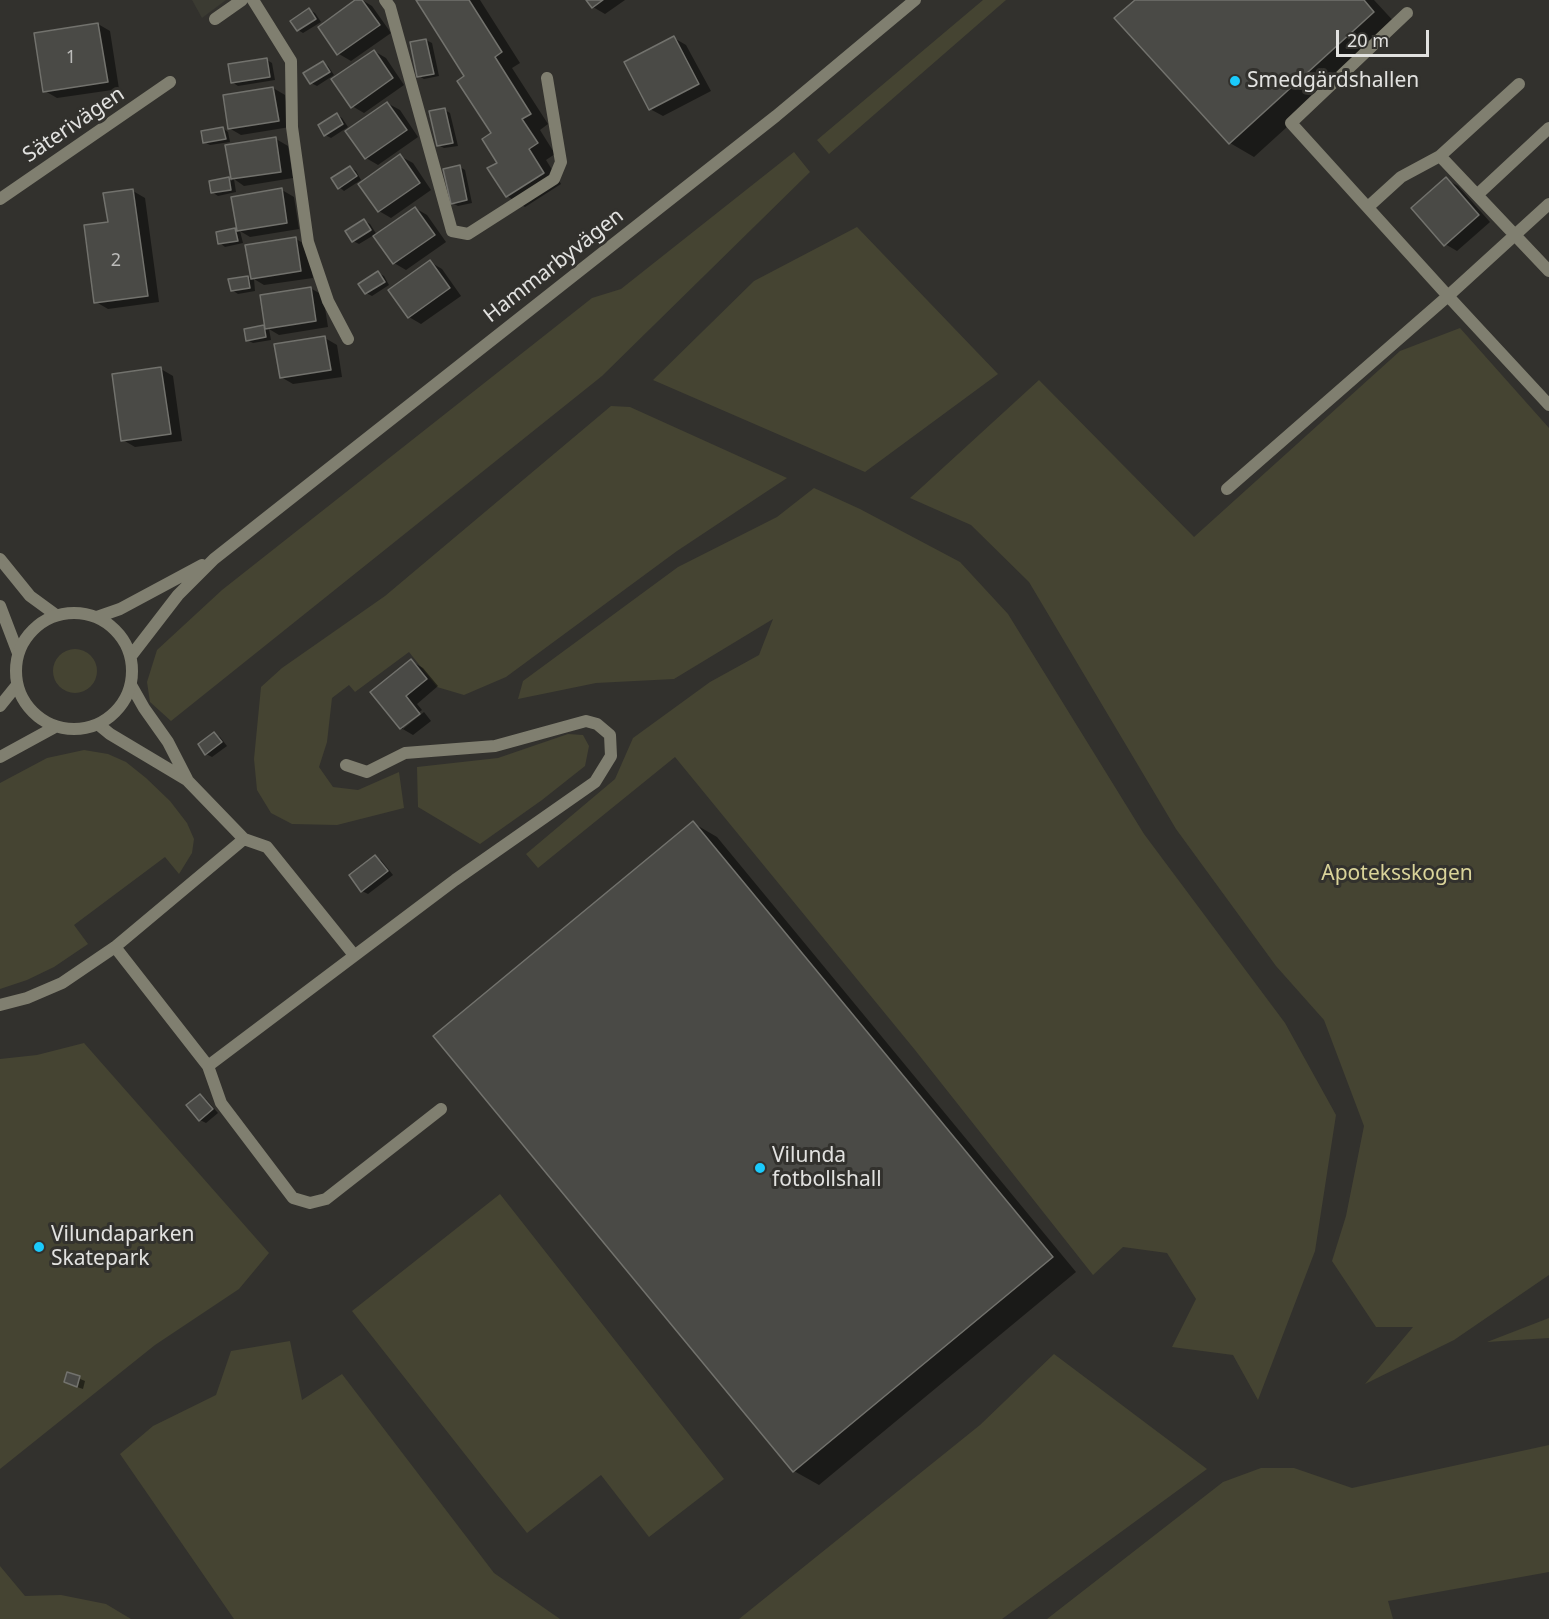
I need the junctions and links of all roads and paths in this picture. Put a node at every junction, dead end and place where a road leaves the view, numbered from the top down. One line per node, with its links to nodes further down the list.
1 (242, 0): 6 (street)
2 (253, 0): 19 (street)
3 (385, 0): 7 (street)
4 (915, 0): 23 (street, Hammarbyvägen)
5 (1407, 13): 15 (street)
6 (215, 19)
7 (547, 78)
8 (170, 82): 13 (street, Säterivägen)
9 (1519, 84): 11 (street)
10 (1549, 128): 12 (street)
11 (1440, 156): 12 (street); 15 (street)
12 (1477, 195): 16 (street)
13 (0, 199)
14 (1549, 204): 16 (street)
15 (1368, 207): 18 (street)
16 (1515, 235): 17 (street); 18 (street)
17 (1549, 271)
18 (1448, 296): 20 (street); 21 (street)
19 (348, 339)
20 (1549, 405)
21 (1227, 489)
22 (0, 559): 25 (street)
23 (214, 559): 26 (street, Hammarbyvägen); 28 (street, Hammarbyvägen)
24 (0, 606): 27 (street)
25 (56, 615): 26 (street); 27 (street)
26 (97, 617): 28 (street)
27 (18, 653): 29 (street)
28 (131, 656): 30 (street)
29 (17, 685): 31 (street); 33 (street)
30 (131, 685): 32 (street); 36 (street)
31 (0, 706)
32 (99, 724): 33 (street); 36 (street)
33 (55, 727): 34 (street)
34 (0, 757)
35 (346, 765): 39 (street)
36 (187, 780): 37 (street)
37 (244, 839): 38 (street); 39 (street)
38 (115, 947): 40 (street); 41 (street)
39 (354, 955): 41 (street)
40 (0, 1005)
41 (208, 1066): 42 (street)
42 (441, 1109)

